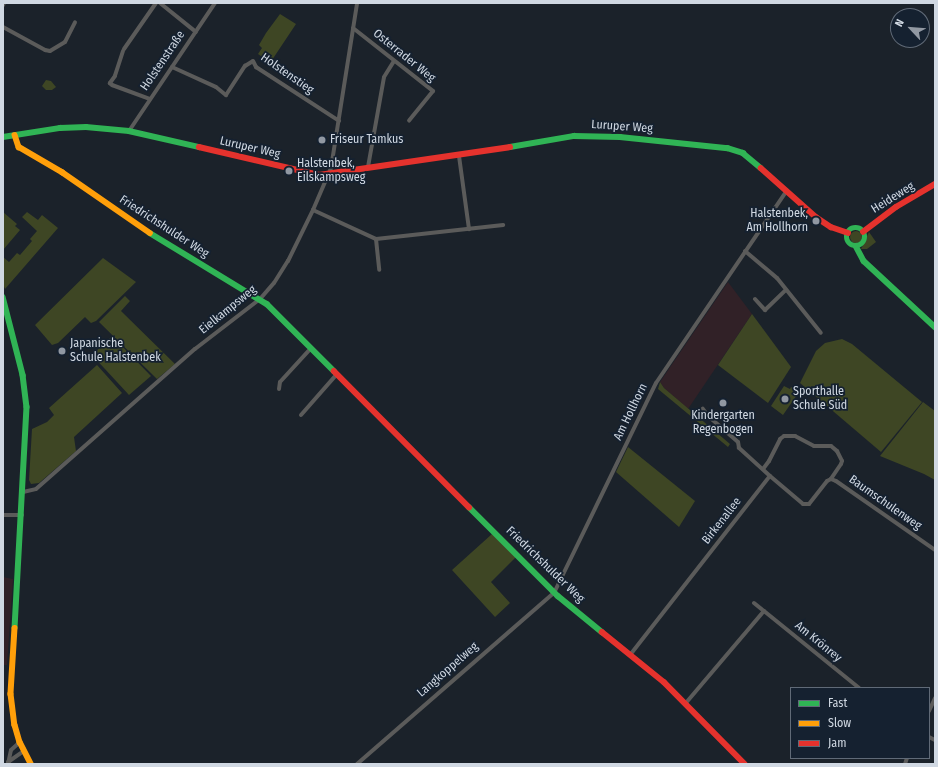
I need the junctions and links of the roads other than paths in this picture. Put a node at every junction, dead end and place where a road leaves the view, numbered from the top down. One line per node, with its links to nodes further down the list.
1 (156, 3): 11 (street)
2 (160, 3): 8 (street)
3 (215, 3): 8 (street, Holstenstraße)
4 (357, 3): 7 (street, Eielkampsweg)
5 (75, 22): 6 (street)
6 (3, 27)
7 (353, 28): 9 (street, Osterrader Weg); 12 (street, Eielkampsweg)
8 (196, 32): 10 (street, Holstenstraße)
9 (394, 61): 13 (street, Osterrader Weg); 18 (street)
10 (172, 67): 11 (street, Holstenstraße); 12 (street, Holstenstieg)
11 (150, 99): 14 (street, Holstenstraße)
12 (339, 121): 19 (street, Eielkampsweg)
13 (409, 121)
14 (129, 131): 15 (street, Luruper Weg); 19 (street, Luruper Weg)
15 (15, 135): 16 (street); 34 (street, Friedrichshulder Weg)
16 (3, 136)
17 (459, 156): 18 (street, Luruper Weg); 21 (street, Luruper Weg); 24 (street)
18 (368, 168): 19 (street, Luruper Weg)
19 (328, 174): 22 (street, Eielkampsweg)
20 (935, 184): 25 (street, Heideweg)
21 (787, 190): 26 (street, Luruper Weg); 29 (street, Am Hollhorn)
22 (313, 210): 27 (street); 34 (street, Eielkampsweg)
23 (503, 225): 24 (street)
24 (469, 229): 27 (street)
25 (863, 232): 26 (street); 28 (street)
26 (848, 233): 28 (street)
27 (376, 239): 30 (street)
28 (856, 246): 35 (street)
29 (745, 251): 31 (street); 49 (street, Am Hollhorn)
30 (379, 270)
31 (786, 290): 33 (street); 36 (street)
32 (3, 296): 45 (street)
33 (755, 298)
34 (260, 299): 37 (street, Friedrichshulder Weg); 45 (street, Eielkampsweg)
35 (935, 327)
36 (822, 333)
37 (311, 348): 38 (street, Friedrichshulder Weg); 39 (street)
38 (337, 374): 41 (street); 49 (street, Friedrichshulder Weg)
39 (279, 389)
40 (703, 409): 42 (street)
41 (301, 415)
42 (763, 469): 43 (street); 44 (street)
43 (770, 476): 44 (street, Baumschulenweg); 52 (street, Birkenallee)
44 (831, 479): 48 (street, Baumschulenweg)
45 (23, 492): 47 (street)
46 (3, 515): 47 (street)
47 (22, 515): 57 (street)
48 (935, 550)
49 (554, 592): 52 (street, Friedrichshulder Weg); 61 (street, Langkoppelweg)
50 (754, 603): 51 (street, Am Krönrey)
51 (764, 611): 53 (street, Am Krönrey); 55 (street)
52 (630, 655): 55 (street, Friedrichshulder Weg)
53 (858, 687)
54 (935, 698): 56 (street)
55 (685, 704): 62 (street, Friedrichshulder Weg)
56 (930, 709)
57 (20, 742): 58 (street); 59 (street)
58 (24, 751): 59 (street); 60 (street)
59 (6, 763)
60 (31, 764)
61 (357, 764)
62 (745, 764)

